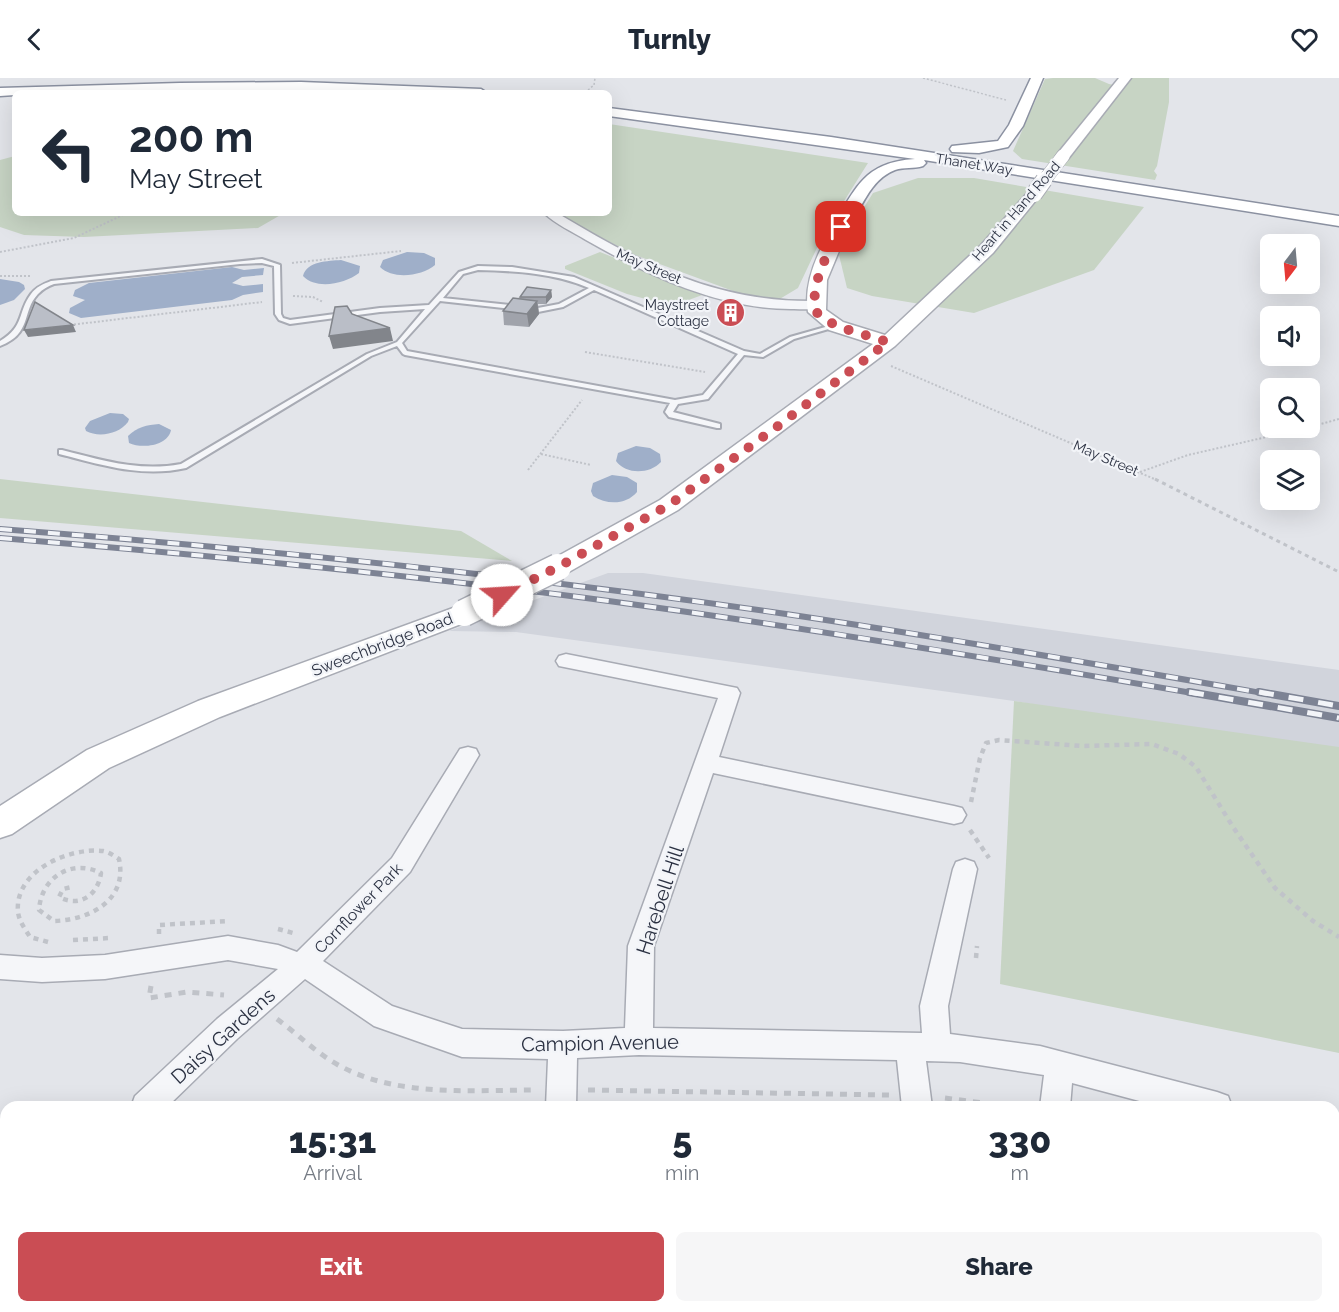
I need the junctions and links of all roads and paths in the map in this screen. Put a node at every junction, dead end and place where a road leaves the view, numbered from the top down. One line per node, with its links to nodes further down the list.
1 (596, 78): 7 (path)
2 (923, 78): 8 (path)
3 (1037, 78): 8 (highway)
4 (1125, 78): 36 (street, Heart in Hand Road, bridge)
5 (52, 90): 6 (highway)
6 (405, 90)
7 (588, 90)
8 (1028, 103): 12 (highway)
9 (612, 104): 13 (highway, Thanet Way)
10 (612, 112): 21 (highway, Thanet Way)
11 (612, 118): 14 (highway)
12 (1003, 144): 13 (highway); 16 (highway)
13 (933, 148): 16 (highway, Thanet Way)
14 (872, 155): 15 (highway); 17 (highway)
15 (918, 163): 17 (highway); 21 (highway)
16 (1026, 164): 18 (highway, Thanet Way)
17 (881, 171): 22 (highway)
18 (1339, 212)
19 (121, 216): 24 (path)
20 (554, 216): 31 (street, May Street)
21 (1339, 223)
22 (841, 227): 31 (street)
23 (401, 251): 25 (path)
24 (0, 252)
25 (277, 265): 27 (lane); 30 (lane)
26 (0, 276): 27 (path)
27 (47, 284): 38 (lane)
28 (594, 287): 29 (lane); 29 (lane); 40 (lane)
29 (438, 299): 33 (lane)
30 (278, 300): 32 (path); 33 (lane); 34 (path)
31 (814, 304): 35 (street)
32 (331, 306)
33 (431, 307): 37 (lane)
34 (66, 326)
35 (836, 326): 36 (street); 40 (lane)
36 (888, 342): 41 (street, Heart in Hand Road)
37 (399, 343): 43 (lane); 49 (lane)
38 (0, 344)
39 (585, 352): 42 (path)
40 (741, 353): 42 (lane)
41 (868, 357): 53 (path, May Street); 59 (street, Sweechbridge Road, bridge)
42 (723, 375): 44 (lane)
43 (591, 387): 44 (lane); 50 (path)
44 (675, 402): 47 (lane)
45 (1339, 420): 46 (path)
46 (1320, 424)
47 (717, 426)
48 (1261, 438): 53 (path)
49 (62, 452)
50 (540, 454): 51 (path); 52 (path)
51 (591, 465)
52 (528, 470)
53 (1140, 472): 54 (path, May Street)
54 (1339, 572)
55 (566, 661): 57 (street, Harebell Hill)
56 (468, 755): 68 (street, Cornflower Park)
57 (707, 763): 58 (street); 70 (street, Harebell Hill)
58 (964, 814): 60 (path); 64 (path)
59 (0, 824)
60 (965, 869): 72 (street)
61 (72, 887): 66 (path)
62 (159, 934): 63 (path)
63 (148, 935)
64 (1339, 937)
65 (115, 938): 67 (path)
66 (57, 941)
67 (69, 941)
68 (302, 966): 69 (street, Campion Avenue); 71 (street, Campion Avenue); 74 (street, Daisy Gardens)
69 (0, 967)
70 (639, 1041): 71 (street, Campion Avenue); 72 (street, Campion Avenue)
71 (563, 1045): 75 (street)
72 (923, 1047): 73 (street, Campion Avenue); 76 (street)
73 (1059, 1065): 77 (street); 78 (street, Campion Avenue)
74 (152, 1101)
75 (561, 1101)
76 (918, 1101)
77 (1056, 1101)
78 (1194, 1101)

